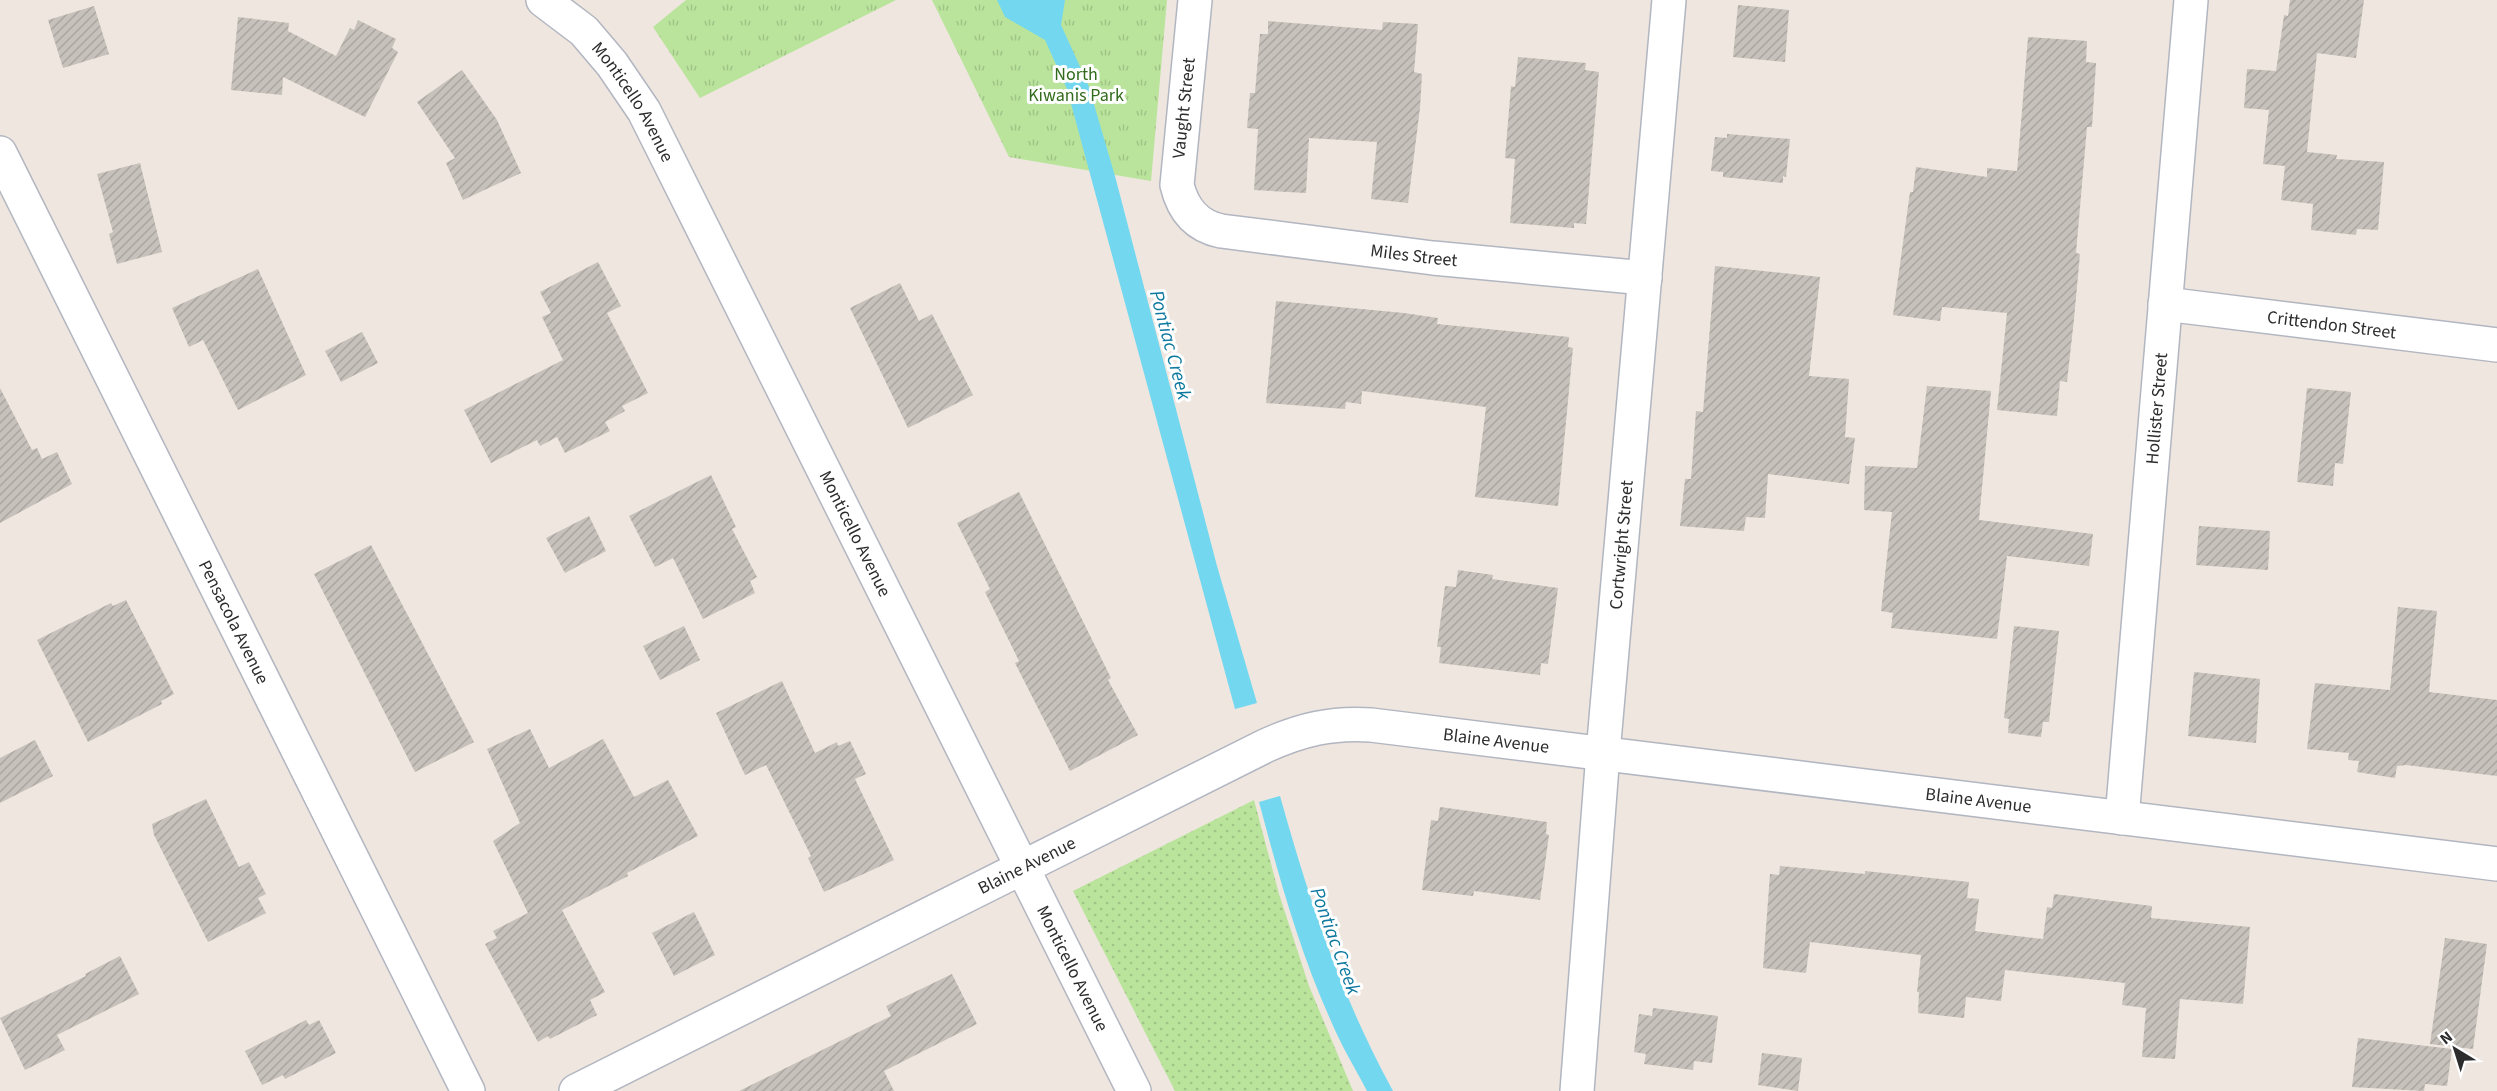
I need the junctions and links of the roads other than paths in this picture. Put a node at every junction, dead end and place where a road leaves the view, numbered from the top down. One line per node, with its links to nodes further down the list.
1 (543, 0): 13 (street, Monticello Avenue)
2 (1195, 0): 6 (street, Vaught Street)
3 (1669, 0): 7 (street, Cortwright Street)
4 (2191, 0): 8 (street, Hollister Street)
5 (0, 153): 14 (street, Pensacola Avenue)
6 (1189, 213): 7 (street, Miles Street)
7 (1646, 278): 10 (street, Cortwright Street)
8 (2165, 304): 9 (street, Crittendon Street); 11 (street, Hollister Street)
9 (2497, 345)
10 (1603, 753): 11 (street, Blaine Avenue); 13 (street, Blaine Avenue); 17 (street, Cortwright Street)
11 (2122, 818): 12 (street, Blaine Avenue)
12 (2497, 864)
13 (1022, 868): 15 (street, Blaine Avenue); 16 (street, Monticello Avenue)
14 (468, 1091)
15 (576, 1091)
16 (1134, 1091)
17 (1577, 1091)

